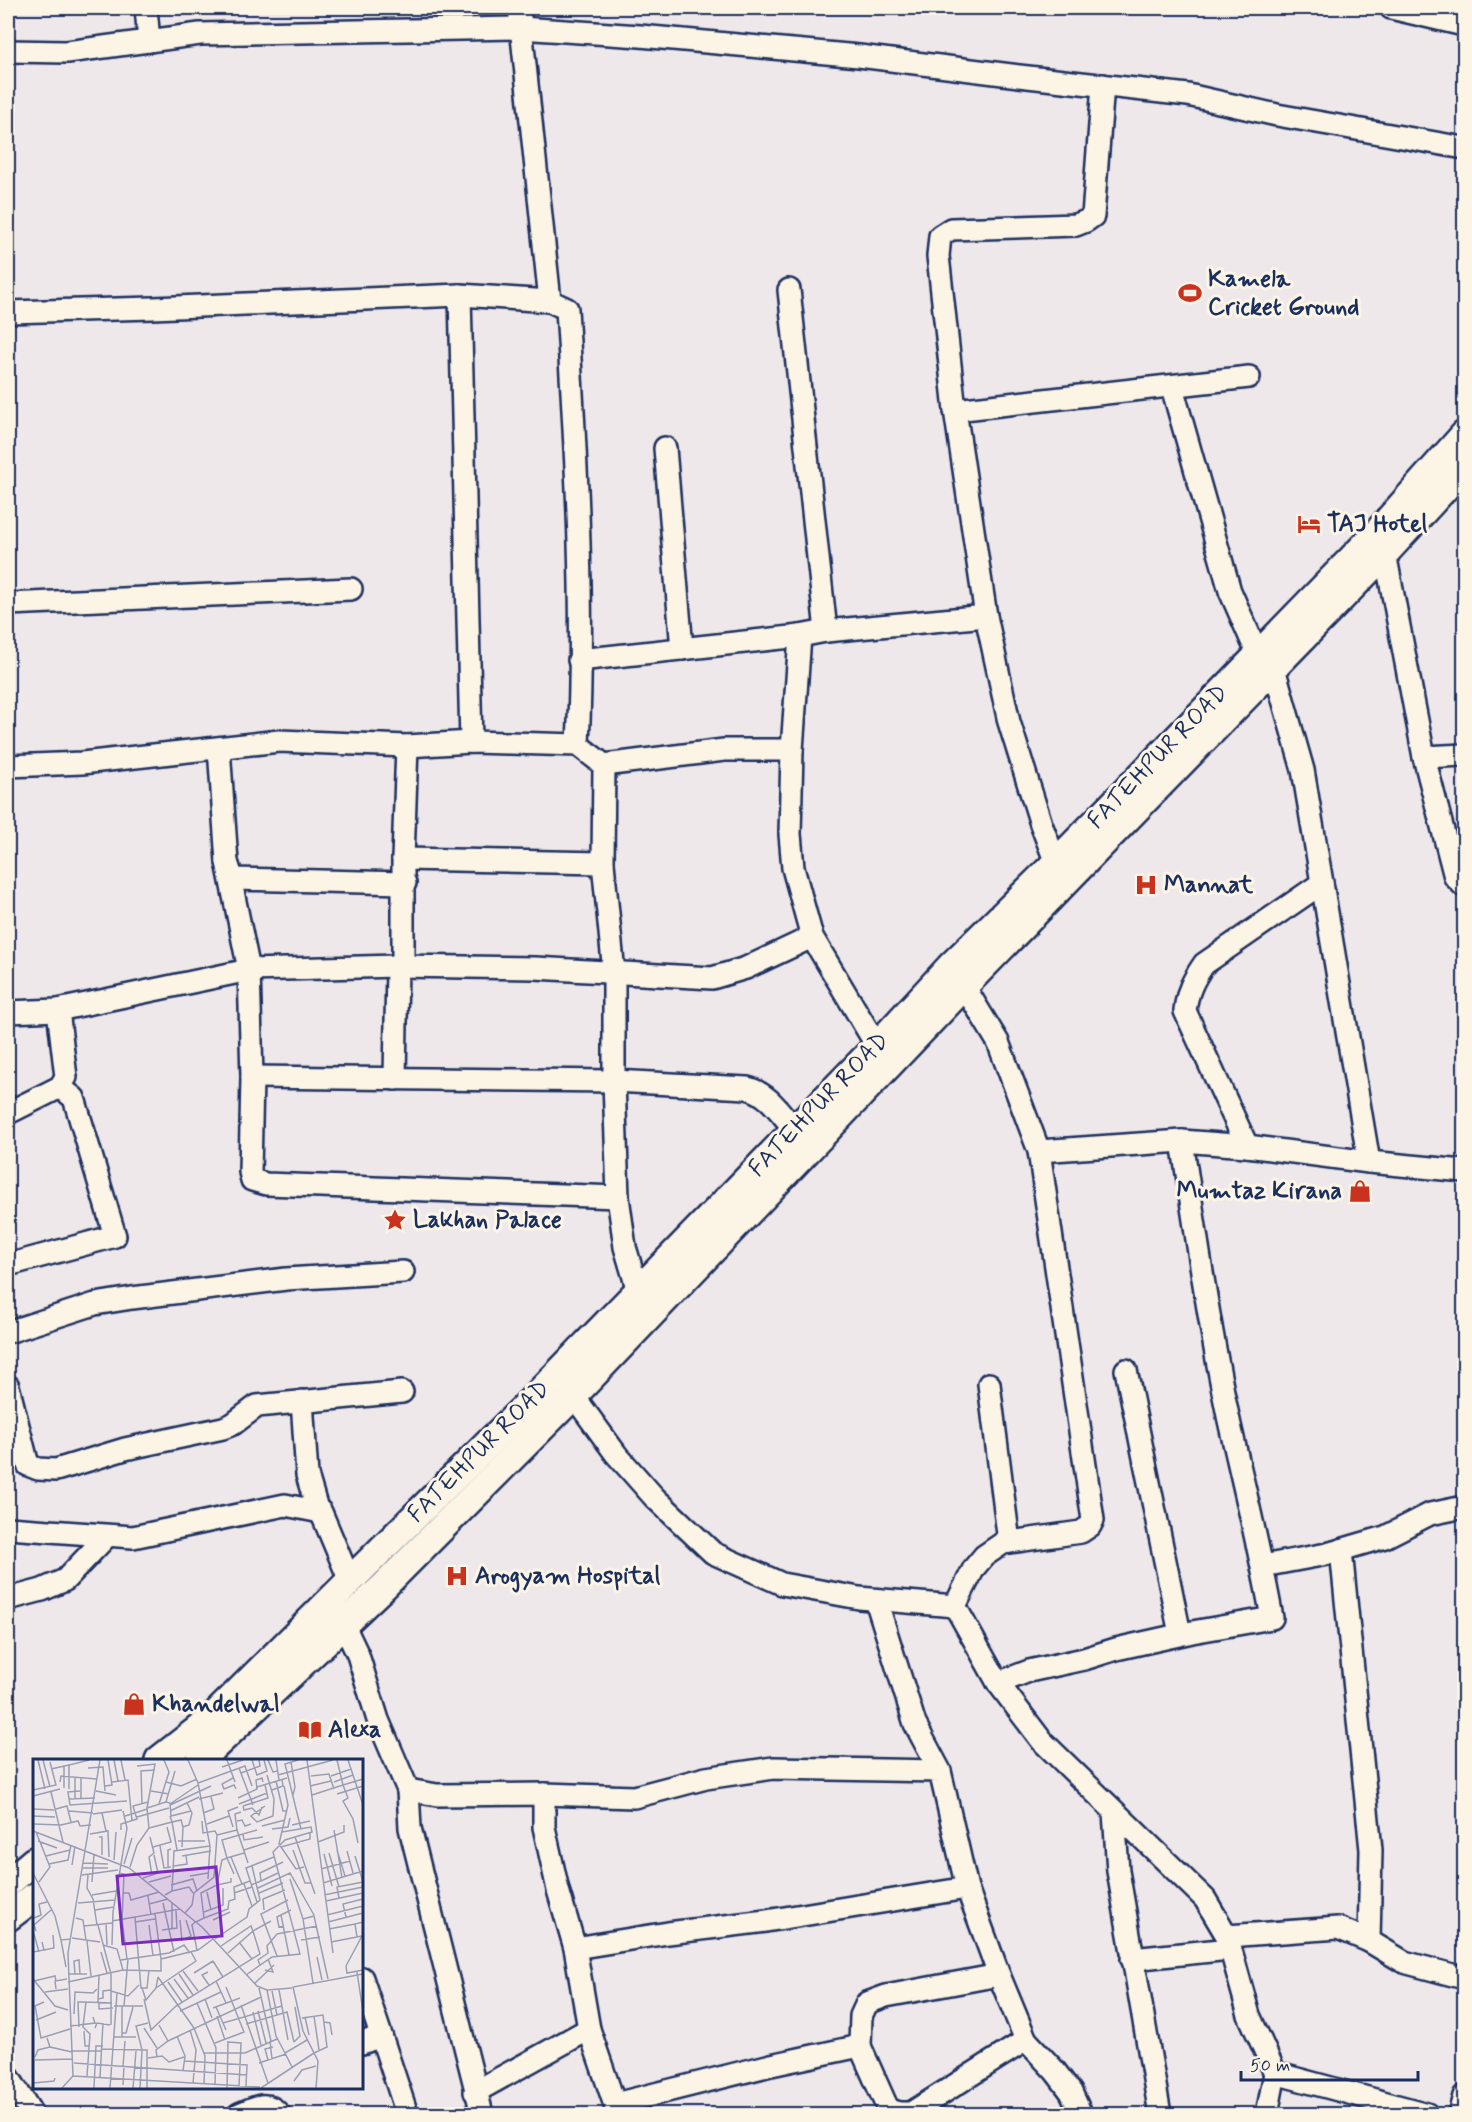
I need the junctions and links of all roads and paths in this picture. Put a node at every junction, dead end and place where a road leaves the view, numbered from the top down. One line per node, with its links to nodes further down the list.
1 (146, 8): 5 (street)
2 (1391, 8): 4 (street)
3 (520, 18): 5 (street); 7 (street); 11 (street)
4 (1464, 25)
5 (149, 40): 6 (street)
6 (8, 51)
7 (1103, 85): 8 (street); 15 (street)
8 (1464, 148)
9 (789, 290): 23 (street)
10 (460, 295): 11 (street); 12 (street); 28 (street)
11 (550, 301): 26 (street)
12 (8, 312)
13 (1249, 376): 14 (street)
14 (1172, 387): 15 (street); 27 (street)
15 (955, 410): 22 (street)
16 (1464, 435): 27 (street, FATEHPUR ROAD)
17 (665, 448): 25 (street)
18 (1464, 467): 19 (street)
19 (1385, 553): 27 (street); 34 (street)
20 (351, 589): 21 (street)
21 (8, 604)
22 (986, 616): 23 (street); 40 (street)
23 (826, 631): 24 (street)
24 (800, 636): 25 (street); 32 (street)
25 (682, 649): 26 (street)
26 (579, 660): 29 (street)
27 (1266, 662): 40 (street, FATEHPUR ROAD); 41 (street); 44 (street)
28 (471, 742): 29 (street); 30 (street)
29 (578, 745): 35 (street)
30 (408, 746): 31 (street); 37 (street)
31 (219, 748): 36 (street); 38 (street)
32 (792, 750): 35 (street); 45 (street)
33 (1464, 755): 34 (street)
34 (1424, 757): 43 (street)
35 (604, 765): 39 (street)
36 (8, 766)
37 (403, 859): 39 (street); 42 (street)
38 (227, 862): 42 (street); 47 (street)
39 (603, 863): 48 (street)
40 (1056, 863): 44 (street, FATEHPUR ROAD)
41 (1322, 883): 60 (street); 62 (street)
42 (405, 884): 46 (street)
43 (1464, 886)
44 (1004, 930): 49 (street); 52 (street, FATEHPUR ROAD)
45 (812, 937): 48 (street); 52 (street)
46 (400, 966): 47 (street); 48 (street); 54 (street)
47 (249, 970): 50 (street); 53 (street)
48 (614, 973): 55 (street)
49 (964, 986): 61 (street); 74 (street)
50 (58, 1010): 51 (street); 56 (street)
51 (8, 1012)
52 (877, 1046): 58 (street, FATEHPUR ROAD)
53 (252, 1077): 54 (street); 64 (street)
54 (395, 1079): 55 (street)
55 (614, 1081): 58 (street); 64 (street)
56 (60, 1087): 57 (street); 65 (street)
57 (8, 1113)
58 (795, 1130): 67 (street, FATEHPUR ROAD)
59 (1182, 1141): 60 (street); 61 (street); 82 (street)
60 (1247, 1146): 62 (street)
61 (1039, 1151): 80 (street)
62 (1369, 1162): 63 (street)
63 (1464, 1171)
64 (618, 1197): 67 (street)
65 (8, 1264)
66 (403, 1272): 68 (street)
67 (639, 1291): 70 (street, FATEHPUR ROAD)
68 (8, 1332)
69 (1126, 1370): 88 (street)
70 (557, 1375): 74 (street); 83 (street, FATEHPUR ROAD)
71 (989, 1384): 80 (street)
72 (8, 1386): 75 (street)
73 (402, 1392): 75 (street)
74 (573, 1396): 85 (street); 87 (street)
75 (302, 1401): 77 (street)
76 (1464, 1507): 81 (street)
77 (318, 1512): 79 (street); 83 (street)
78 (8, 1528): 79 (street)
79 (106, 1537): 84 (street)
80 (1009, 1542): 86 (street)
81 (1341, 1550): 82 (street); 101 (street)
82 (1263, 1566): 88 (street)
83 (340, 1590): 87 (street); 90 (street, FATEHPUR ROAD)
84 (8, 1599)
85 (876, 1600): 86 (street); 92 (street)
86 (955, 1606): 89 (street)
87 (343, 1624): 91 (street); 93 (street)
88 (1180, 1634): 89 (street)
89 (998, 1683): 95 (street)
90 (161, 1759)
91 (202, 1759)
92 (940, 1771): 94 (street); 98 (street)
93 (408, 1790): 94 (street); 114 (street)
94 (544, 1794): 103 (street)
95 (1114, 1812): 102 (street); 104 (street)
96 (33, 1862): 97 (street)
97 (8, 1883)
98 (967, 1888): 103 (street); 105 (street)
99 (33, 1898): 100 (street)
100 (8, 1917)
101 (1369, 1941): 102 (street); 106 (street)
102 (1228, 1942): 104 (street); 112 (street)
103 (575, 1948): 108 (street)
104 (1132, 1959): 123 (street)
105 (999, 1975): 110 (street); 111 (street)
106 (1464, 1978)
107 (363, 1985): 109 (street)
108 (589, 2029): 114 (street); 116 (street)
109 (371, 2039): 120 (street)
110 (1026, 2040): 111 (street); 122 (street)
111 (860, 2046): 116 (street)
112 (1275, 2073): 124 (street); 125 (street)
113 (8, 2076): 117 (street)
114 (476, 2092): 121 (street)
115 (1464, 2096): 126 (street)
116 (616, 2109)
117 (32, 2115)
118 (239, 2115): 119 (street)
119 (279, 2115)
120 (407, 2115)
121 (482, 2115)
122 (1082, 2115)
123 (1160, 2115)
124 (1267, 2115)
125 (1428, 2115)
126 (1459, 2115)

